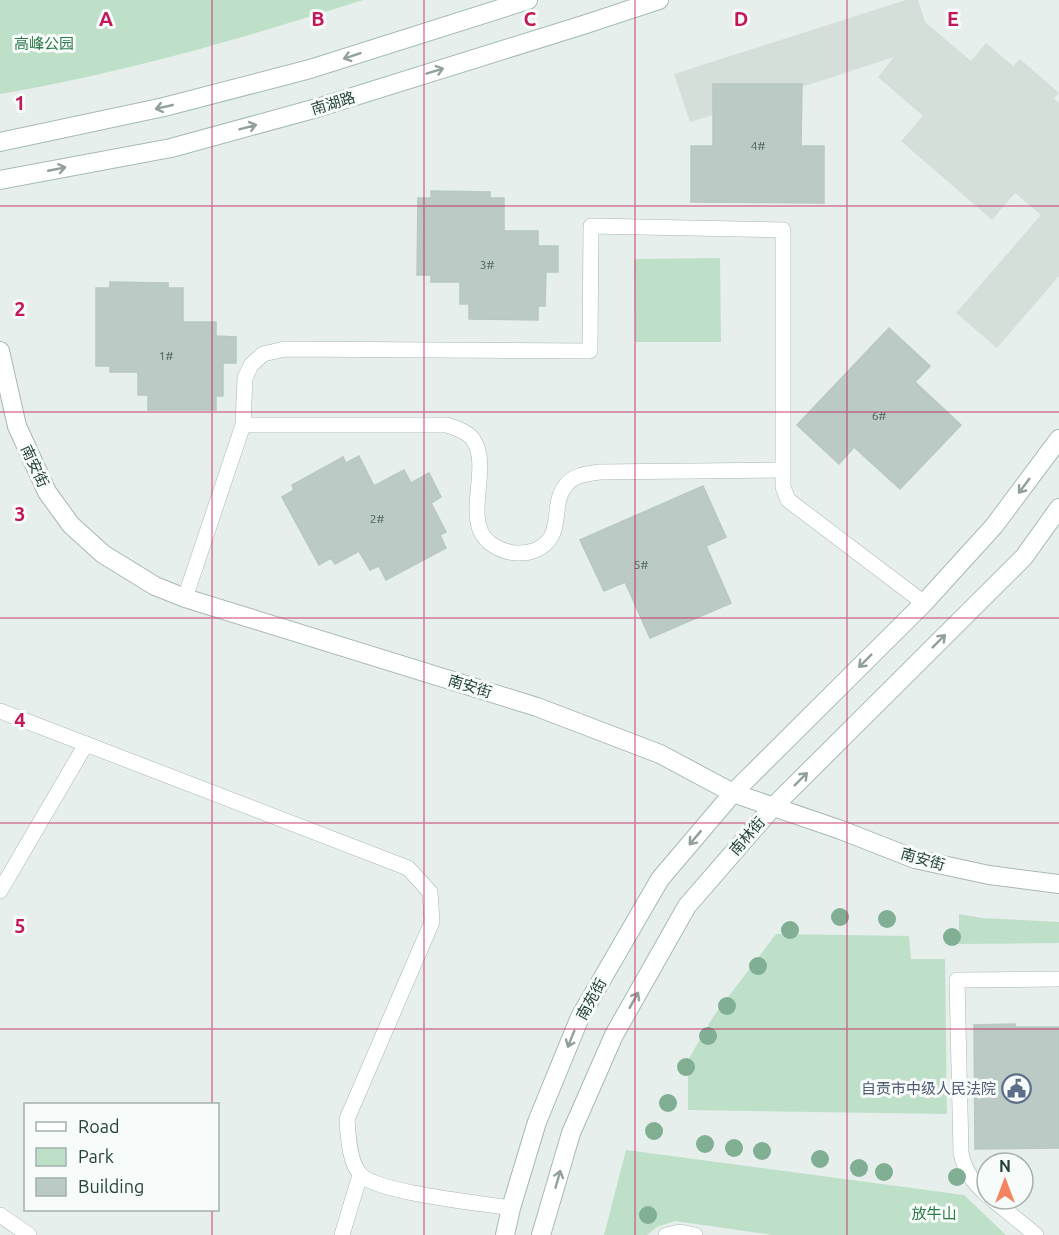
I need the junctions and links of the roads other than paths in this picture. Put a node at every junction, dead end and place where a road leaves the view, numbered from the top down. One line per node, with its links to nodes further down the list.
1 (528, 0): 3 (main road, one-way to 3)
2 (659, 0): 4 (main road, 南湖路, one-way to 2)
3 (0, 142)
4 (0, 180)
5 (0, 351): 10 (main road, 南安街)
6 (243, 425): 8 (lane); 8 (lane); 10 (lane)
7 (1059, 439): 11 (main road, one-way to 11)
8 (782, 470): 11 (lane)
9 (1059, 508): 15 (main road, 南林街, one-way to 9)
10 (185, 598): 14 (main road, 南安街)
11 (924, 603): 14 (main road, one-way to 14)
12 (0, 711): 13 (lane)
13 (86, 744): 17 (lane); 19 (lane)
14 (733, 793): 15 (main road, 南安街); 21 (main road, 南苑街, one-way to 21)
15 (773, 807): 16 (main road, 南安街); 28 (main road, 南林街, one-way to 15)
16 (1059, 884)
17 (0, 891)
18 (1059, 979): 20 (lane)
19 (360, 1175): 21 (lane); 26 (lane)
20 (975, 1183)
21 (511, 1208): 27 (main road, 南苑街)
22 (1007, 1211): 30 (lane)
23 (0, 1215): 25 (lane)
24 (694, 1234): 29 (lane)
25 (29, 1235)
26 (342, 1235)
27 (505, 1235)
28 (542, 1235)
29 (666, 1235)
30 (1036, 1235)

